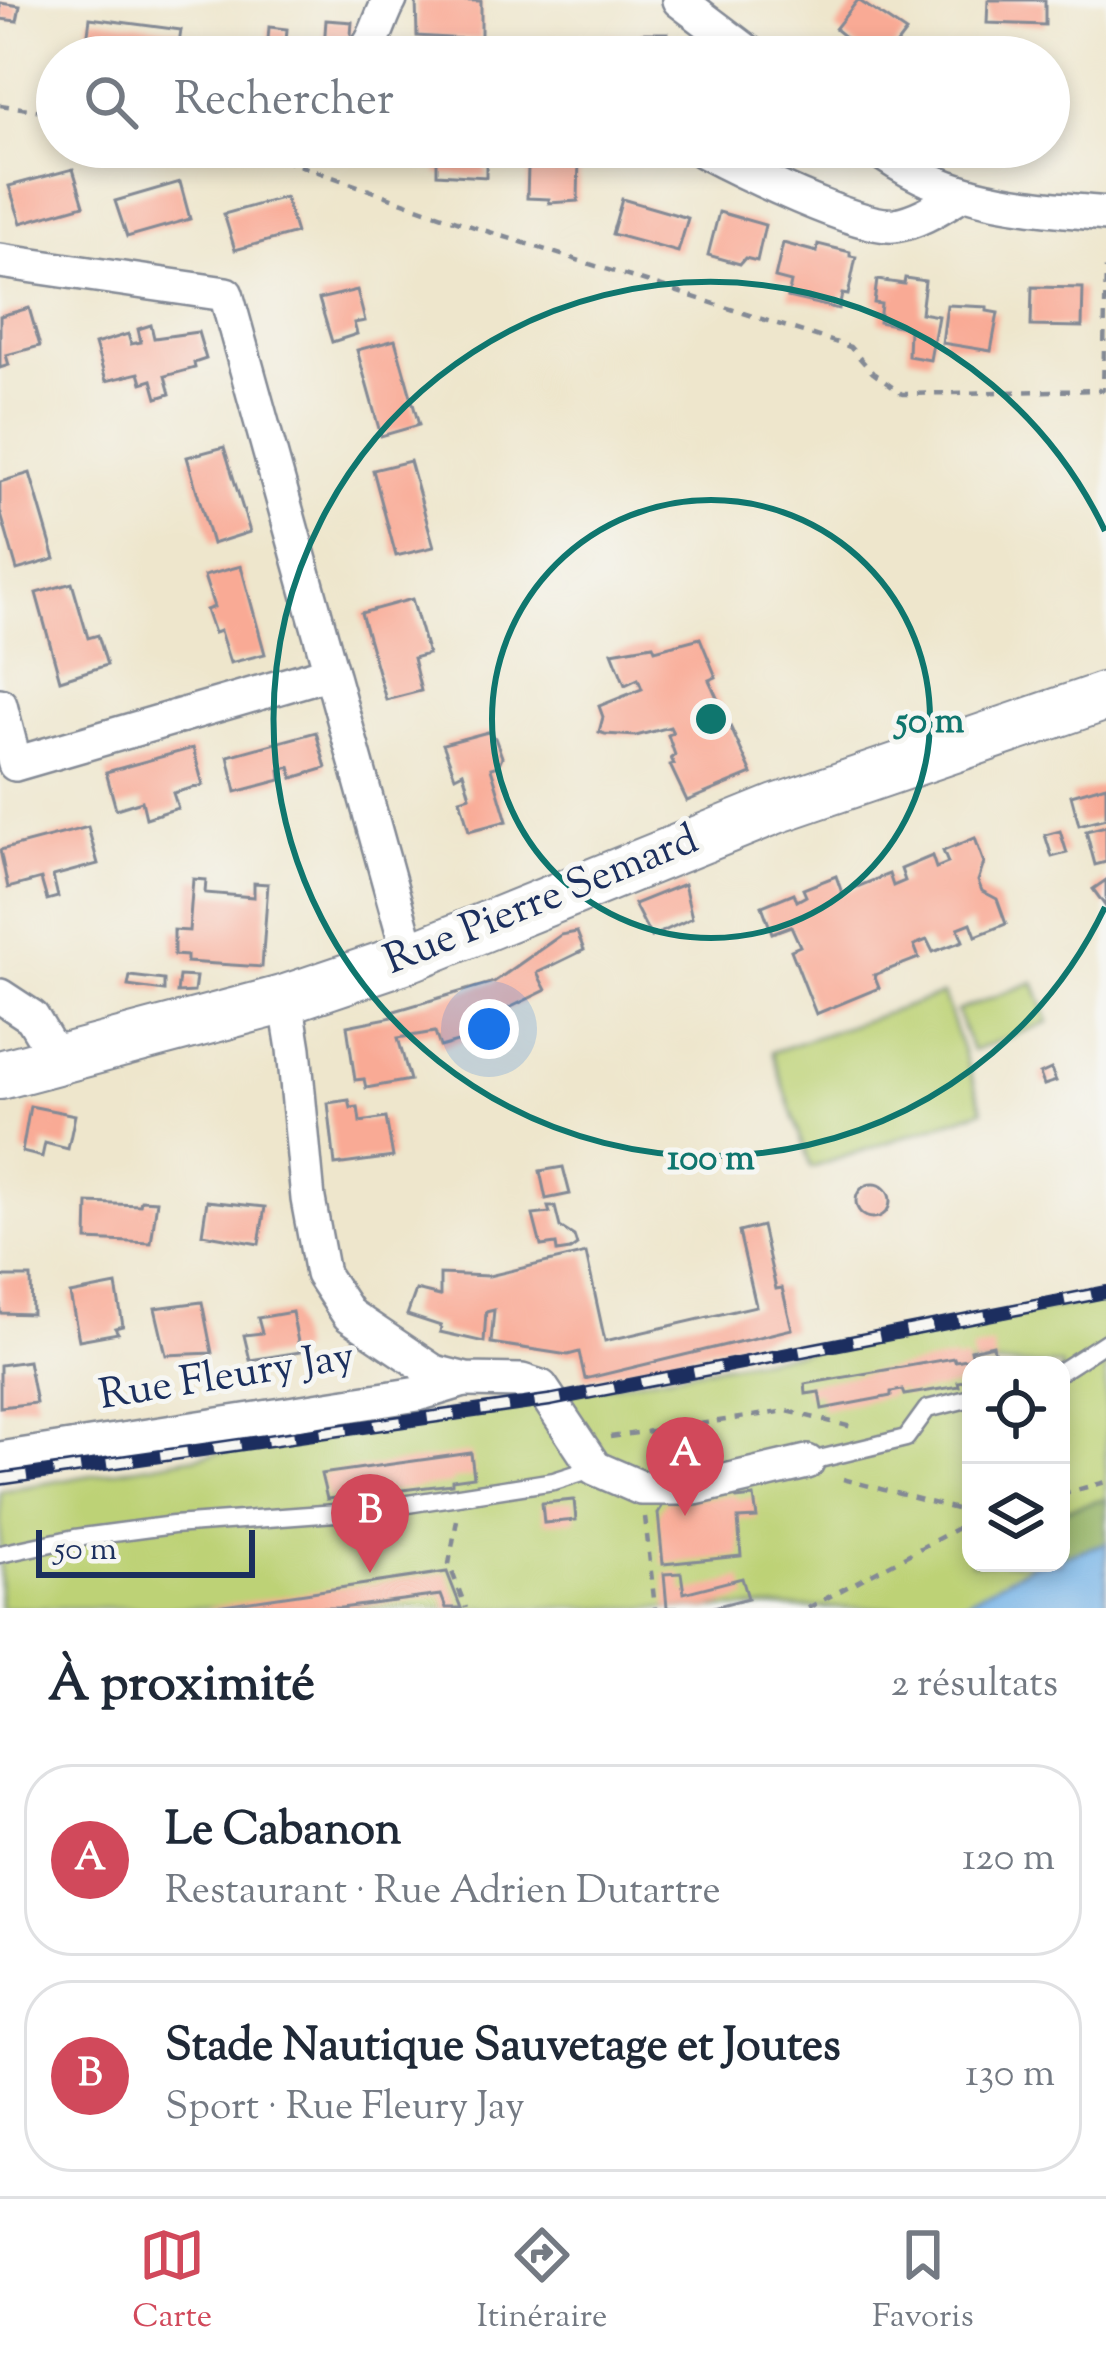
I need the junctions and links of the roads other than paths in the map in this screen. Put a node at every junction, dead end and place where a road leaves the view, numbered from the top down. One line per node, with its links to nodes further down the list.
1 (390, 0): 3 (street)
2 (679, 0): 4 (street)
3 (374, 36)
4 (726, 36)
5 (735, 168): 7 (street)
6 (902, 168): 7 (street)
7 (963, 193): 8 (street)
8 (1106, 214)
9 (0, 261): 10 (street)
10 (331, 673): 12 (street); 13 (street)
11 (1106, 696): 13 (main road, Rue Pierre Semard)
12 (0, 705)
13 (410, 957): 15 (main road, Rue Pierre Semard)
14 (0, 996): 16 (street)
15 (286, 999): 16 (main road, Rue Pierre Semard); 20 (street)
16 (59, 1062): 17 (main road, Rue Pierre Semard)
17 (0, 1075)
18 (1106, 1342): 19 (lane)
19 (1070, 1365)
20 (466, 1380): 22 (street); 23 (street, Rue Fleury Jay)
21 (962, 1400): 24 (lane)
22 (588, 1455): 24 (street); 25 (lane)
23 (0, 1459)
24 (807, 1462)
25 (0, 1554)

